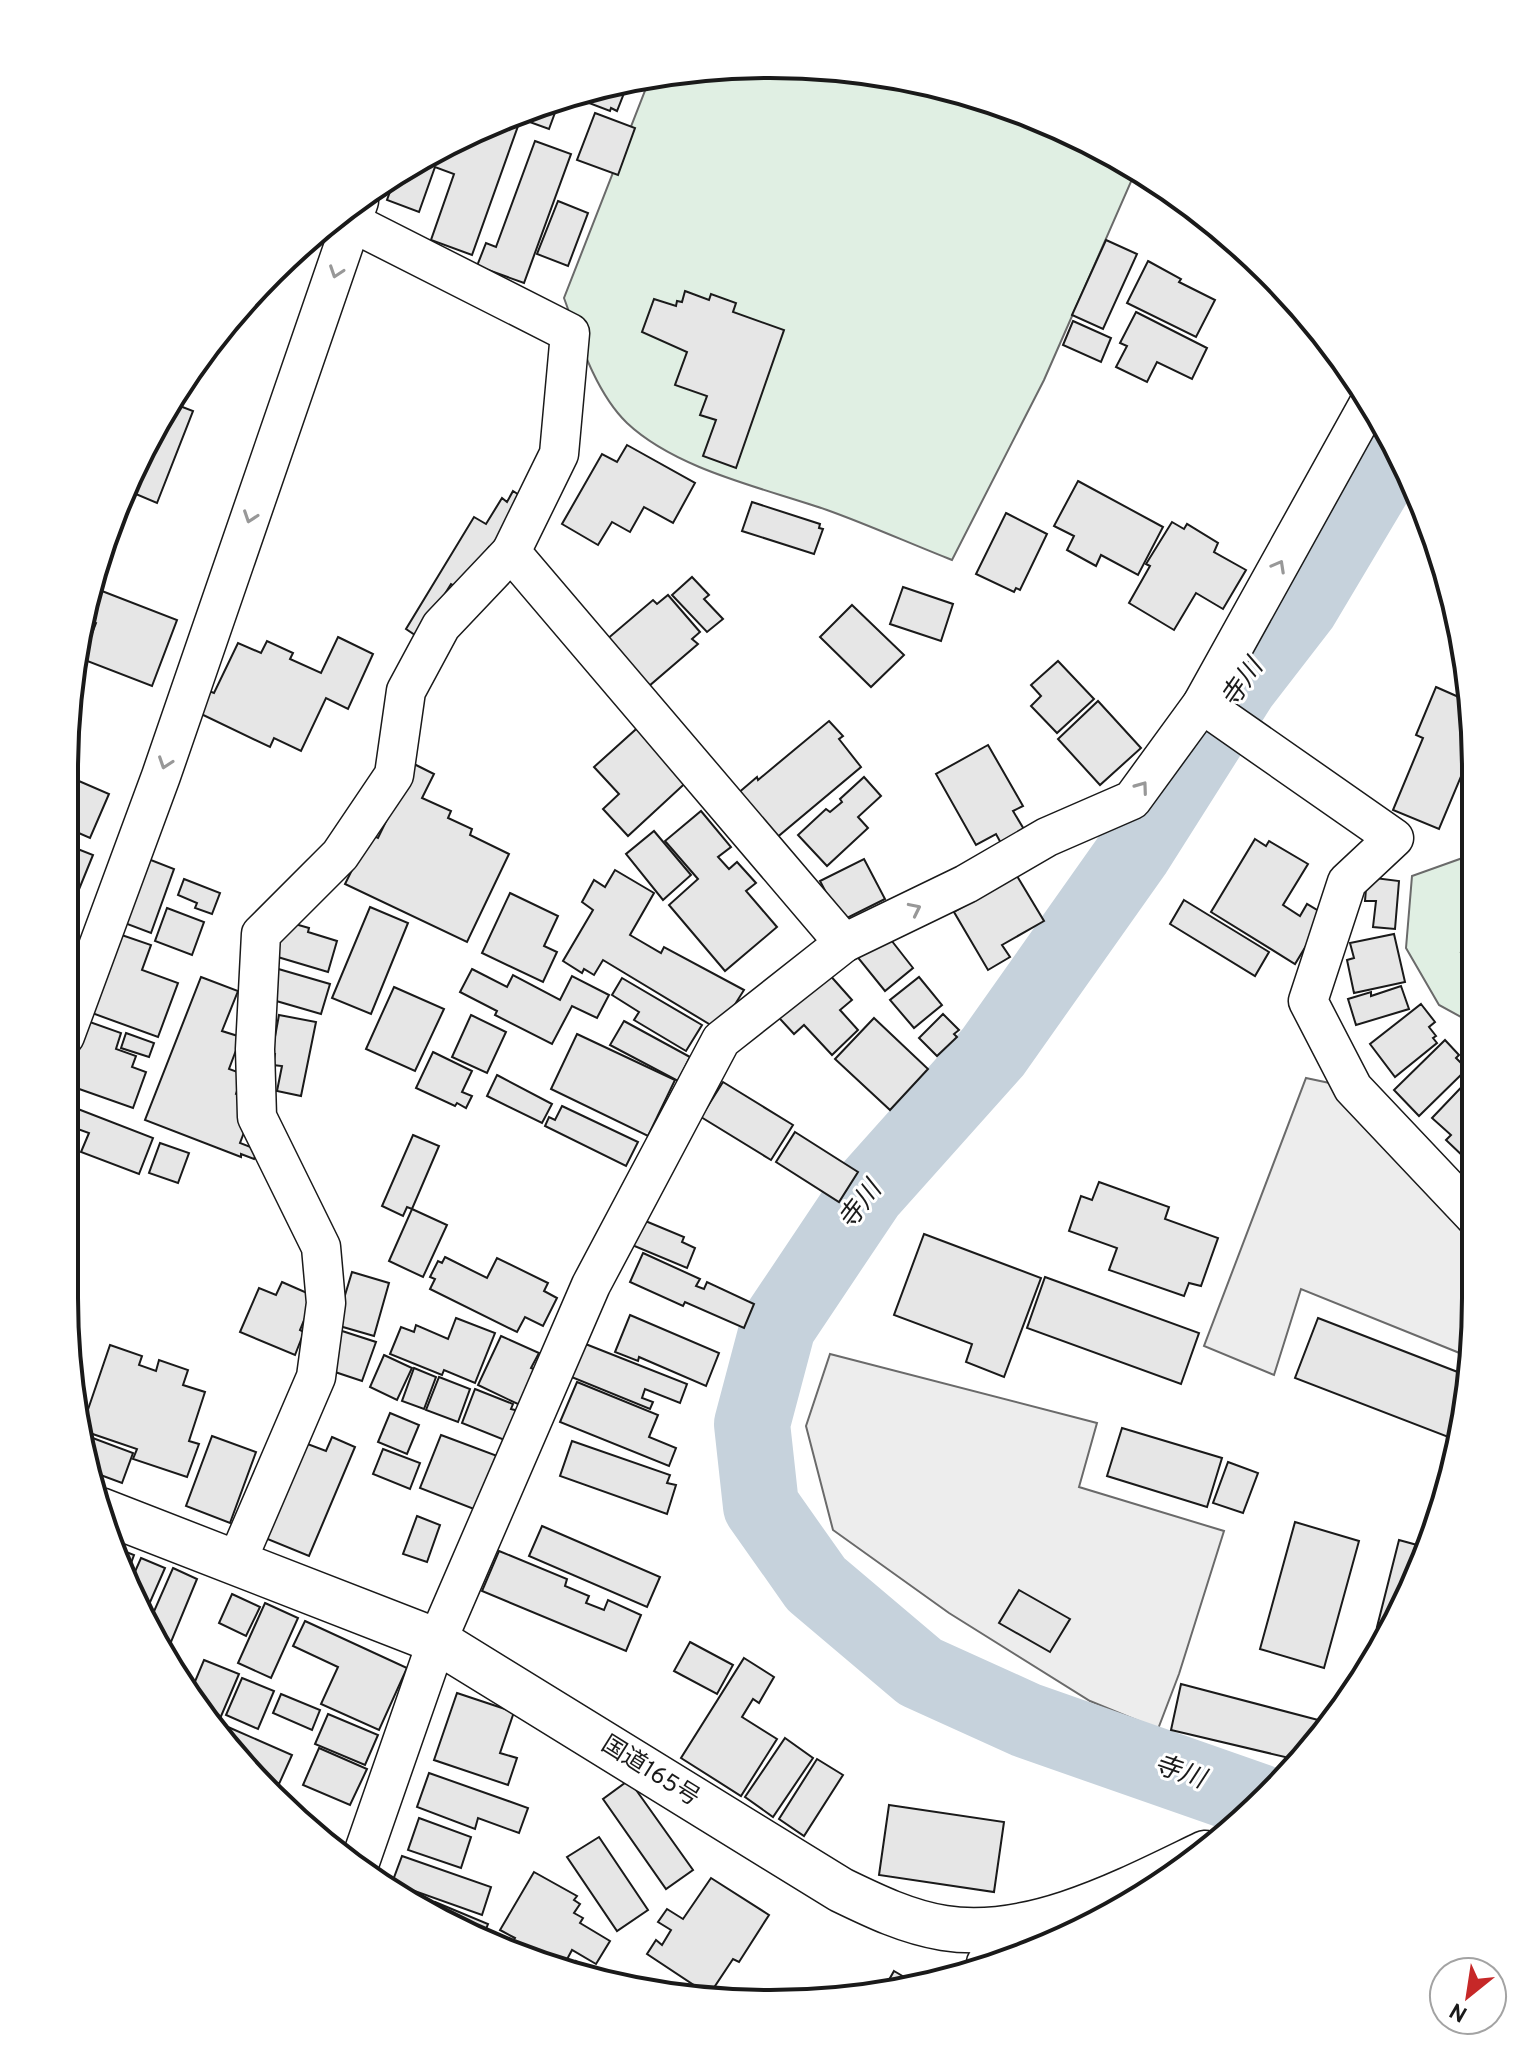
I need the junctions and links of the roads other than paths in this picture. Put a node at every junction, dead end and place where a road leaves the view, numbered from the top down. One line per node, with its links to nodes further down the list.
1 (361, 213): 4 (street)
2 (353, 218): 7 (street, one-way to 7)
3 (1363, 414): 5 (street, one-way to 3)
4 (511, 552): 6 (street); 10 (street)
5 (1203, 706): 6 (street, one-way to 5); 8 (street)
6 (844, 943): 11 (street)
7 (78, 1001)
8 (1462, 1203)
9 (114, 1515): 10 (highway, 国道165号)
10 (236, 1563): 11 (highway, 国道165号)
11 (437, 1641): 12 (street); 14 (highway, 国道165号)
12 (362, 1856)
13 (1139, 1882): 14 (highway, 国道165号)
14 (996, 1946)

